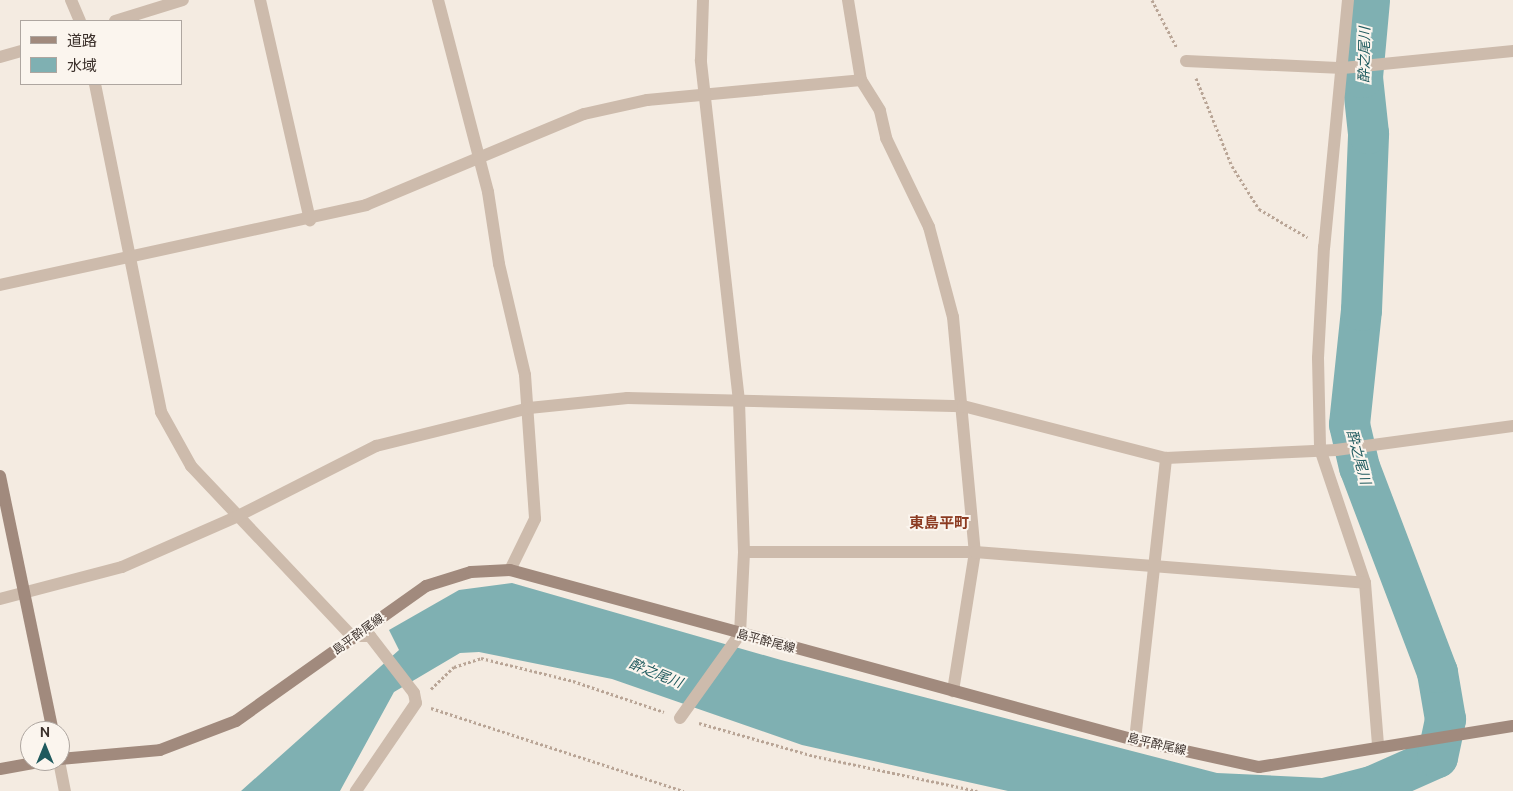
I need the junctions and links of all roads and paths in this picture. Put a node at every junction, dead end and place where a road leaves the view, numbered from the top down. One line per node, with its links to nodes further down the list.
1 (71, 0): 9 (street)
2 (183, 0): 10 (street)
3 (260, 0): 20 (street)
4 (438, 0): 19 (street)
5 (703, 0): 18 (street)
6 (848, 0): 16 (street)
7 (1152, 0): 14 (path)
8 (1348, 0): 15 (street)
9 (80, 20)
10 (118, 20)
11 (20, 51): 13 (street)
12 (1513, 51): 15 (street)
13 (0, 57)
14 (1186, 61): 15 (street); 21 (path)
15 (1343, 68): 21 (street)
16 (861, 80): 18 (street); 25 (street)
17 (95, 85): 22 (street)
18 (707, 96): 19 (street); 24 (street)
19 (480, 159): 20 (street); 26 (street)
20 (310, 220): 22 (street)
21 (1324, 247): 28 (street)
22 (133, 259): 23 (street); 31 (street)
23 (0, 285)
24 (739, 401): 25 (street); 26 (street); 32 (street)
25 (963, 406): 29 (street); 33 (street)
26 (529, 408): 31 (street); 35 (street)
27 (1513, 426): 28 (street)
28 (1320, 450): 29 (street); 36 (street)
29 (1166, 458): 34 (street)
30 (0, 476): 37 (main road)
31 (238, 516): 37 (street); 39 (street)
32 (744, 552): 33 (street); 40 (street)
33 (975, 552): 34 (street); 41 (street)
34 (1152, 568): 36 (street); 46 (street)
35 (510, 570): 39 (main road, 島平酔尾線); 40 (main road, 島平酔尾線)
36 (1365, 583): 47 (street)
37 (27, 592): 38 (street); 44 (main road)
38 (0, 599)
39 (352, 636): 42 (street); 48 (main road, 島平酔尾線)
40 (738, 637): 41 (main road, 島平酔尾線); 43 (street)
41 (953, 691): 46 (main road, 島平酔尾線)
42 (415, 698): 53 (street); 54 (path)
43 (680, 718)
44 (51, 721)
45 (1513, 727): 47 (main road, 島平酔尾線)
46 (1135, 740): 47 (main road, 島平酔尾線)
47 (1384, 744)
48 (70, 759)
49 (20, 765): 50 (main road)
50 (0, 769)
51 (61, 771): 52 (street)
52 (64, 791)
53 (356, 791)
54 (684, 791)

